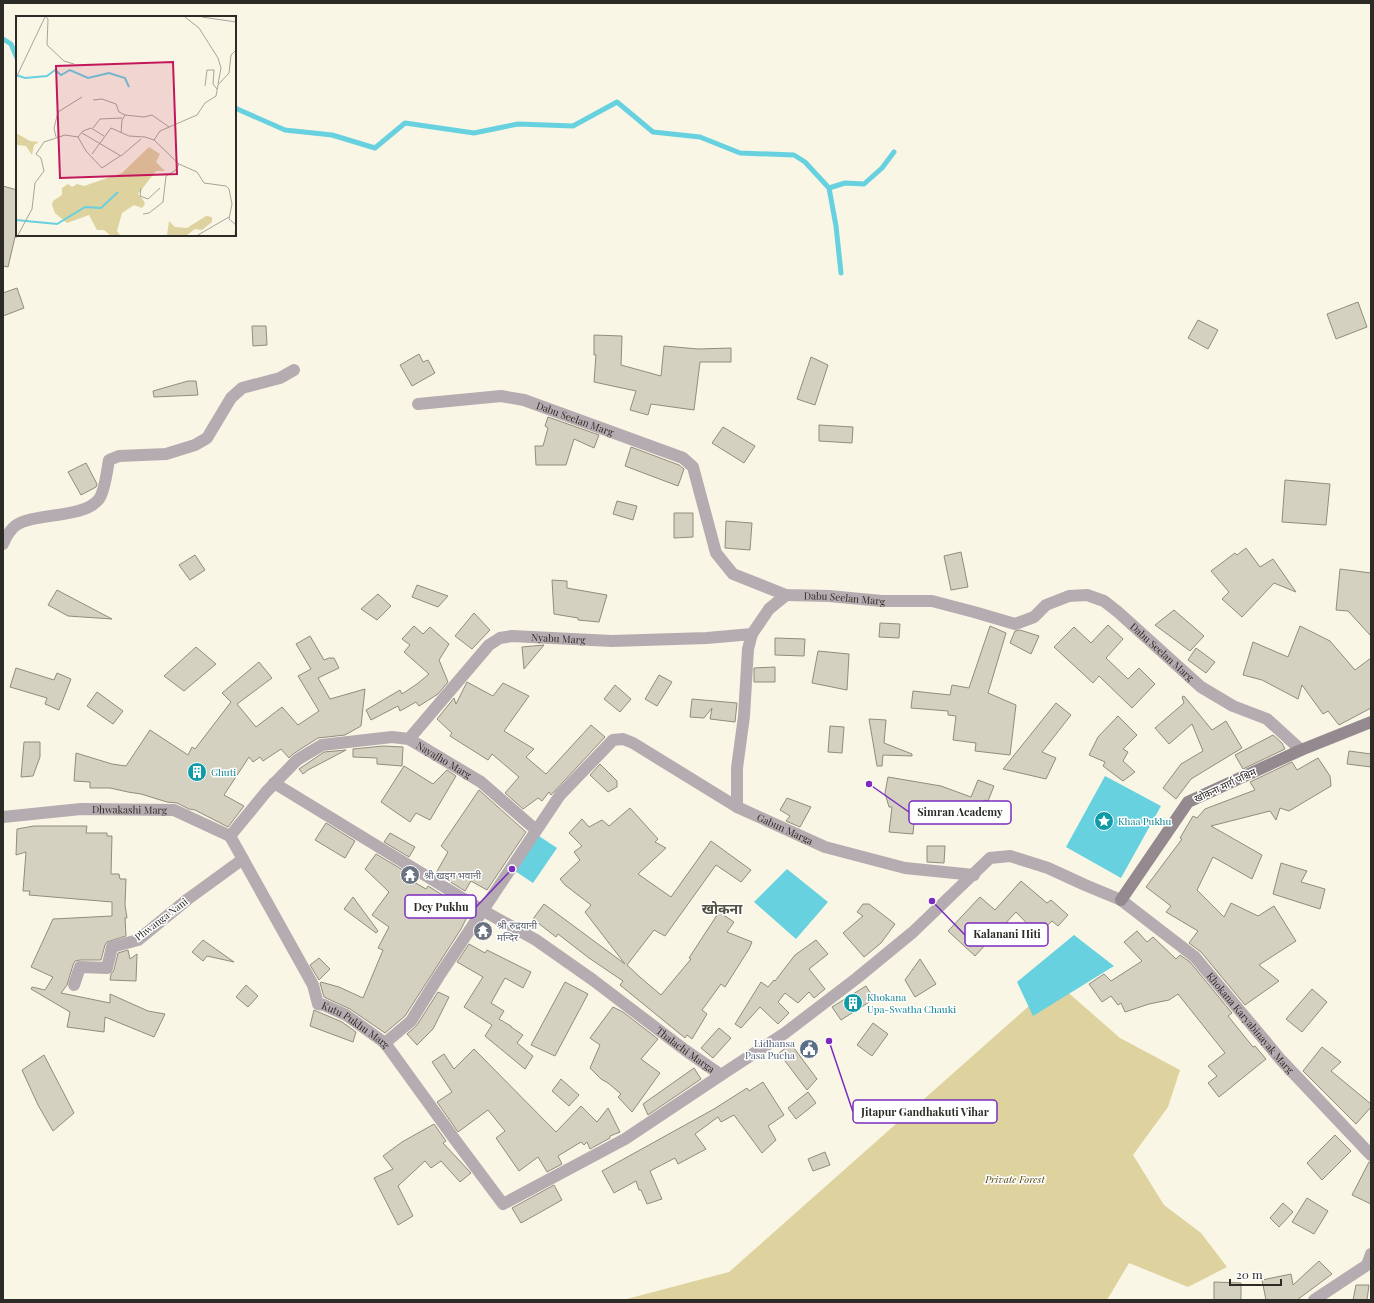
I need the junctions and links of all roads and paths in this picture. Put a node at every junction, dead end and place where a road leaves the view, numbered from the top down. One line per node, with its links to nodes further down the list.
1 (294, 370): 3 (street)
2 (418, 404): 4 (street, Dabu Seelan Marg)
3 (3, 544)
4 (786, 595): 5 (street); 8 (street, Dabu Seelan Marg)
5 (752, 634): 7 (street, Nyabu Marg); 10 (street)
6 (1371, 722): 8 (street, खोकना मार्ग पश्चिम)
7 (409, 739): 9 (street, NayaJho Marg); 12 (street, NayaJho Marg)
8 (1301, 750): 16 (street, खोकना मार्ग पश्चिम)
9 (274, 783): 13 (street); 17 (street, Thalachi Marga)
10 (737, 807): 12 (street, Gabun Marga); 15 (street, Gabun Marga)
11 (3, 817): 13 (street, Dhwakashi Marg)
12 (536, 830): 17 (street)
13 (230, 836): 14 (street, Kutu Pukhu Marg)
14 (243, 859): 18 (street, Phwanga Nani); 19 (street, Kutu Pukhu Marg)
15 (974, 875): 16 (street, Thalachi Marga); 20 (street, Thalachi Marga)
16 (1121, 900): 21 (street, Khokana Karyabinayak Marg)
17 (482, 910): 19 (street); 20 (street, Thalachi Marga)
18 (74, 986)
19 (385, 1043): 20 (street, Kutu Pukhu Marg)
20 (721, 1075)
21 (1371, 1155)
22 (1371, 1254): 23 (street)
23 (1314, 1300)

